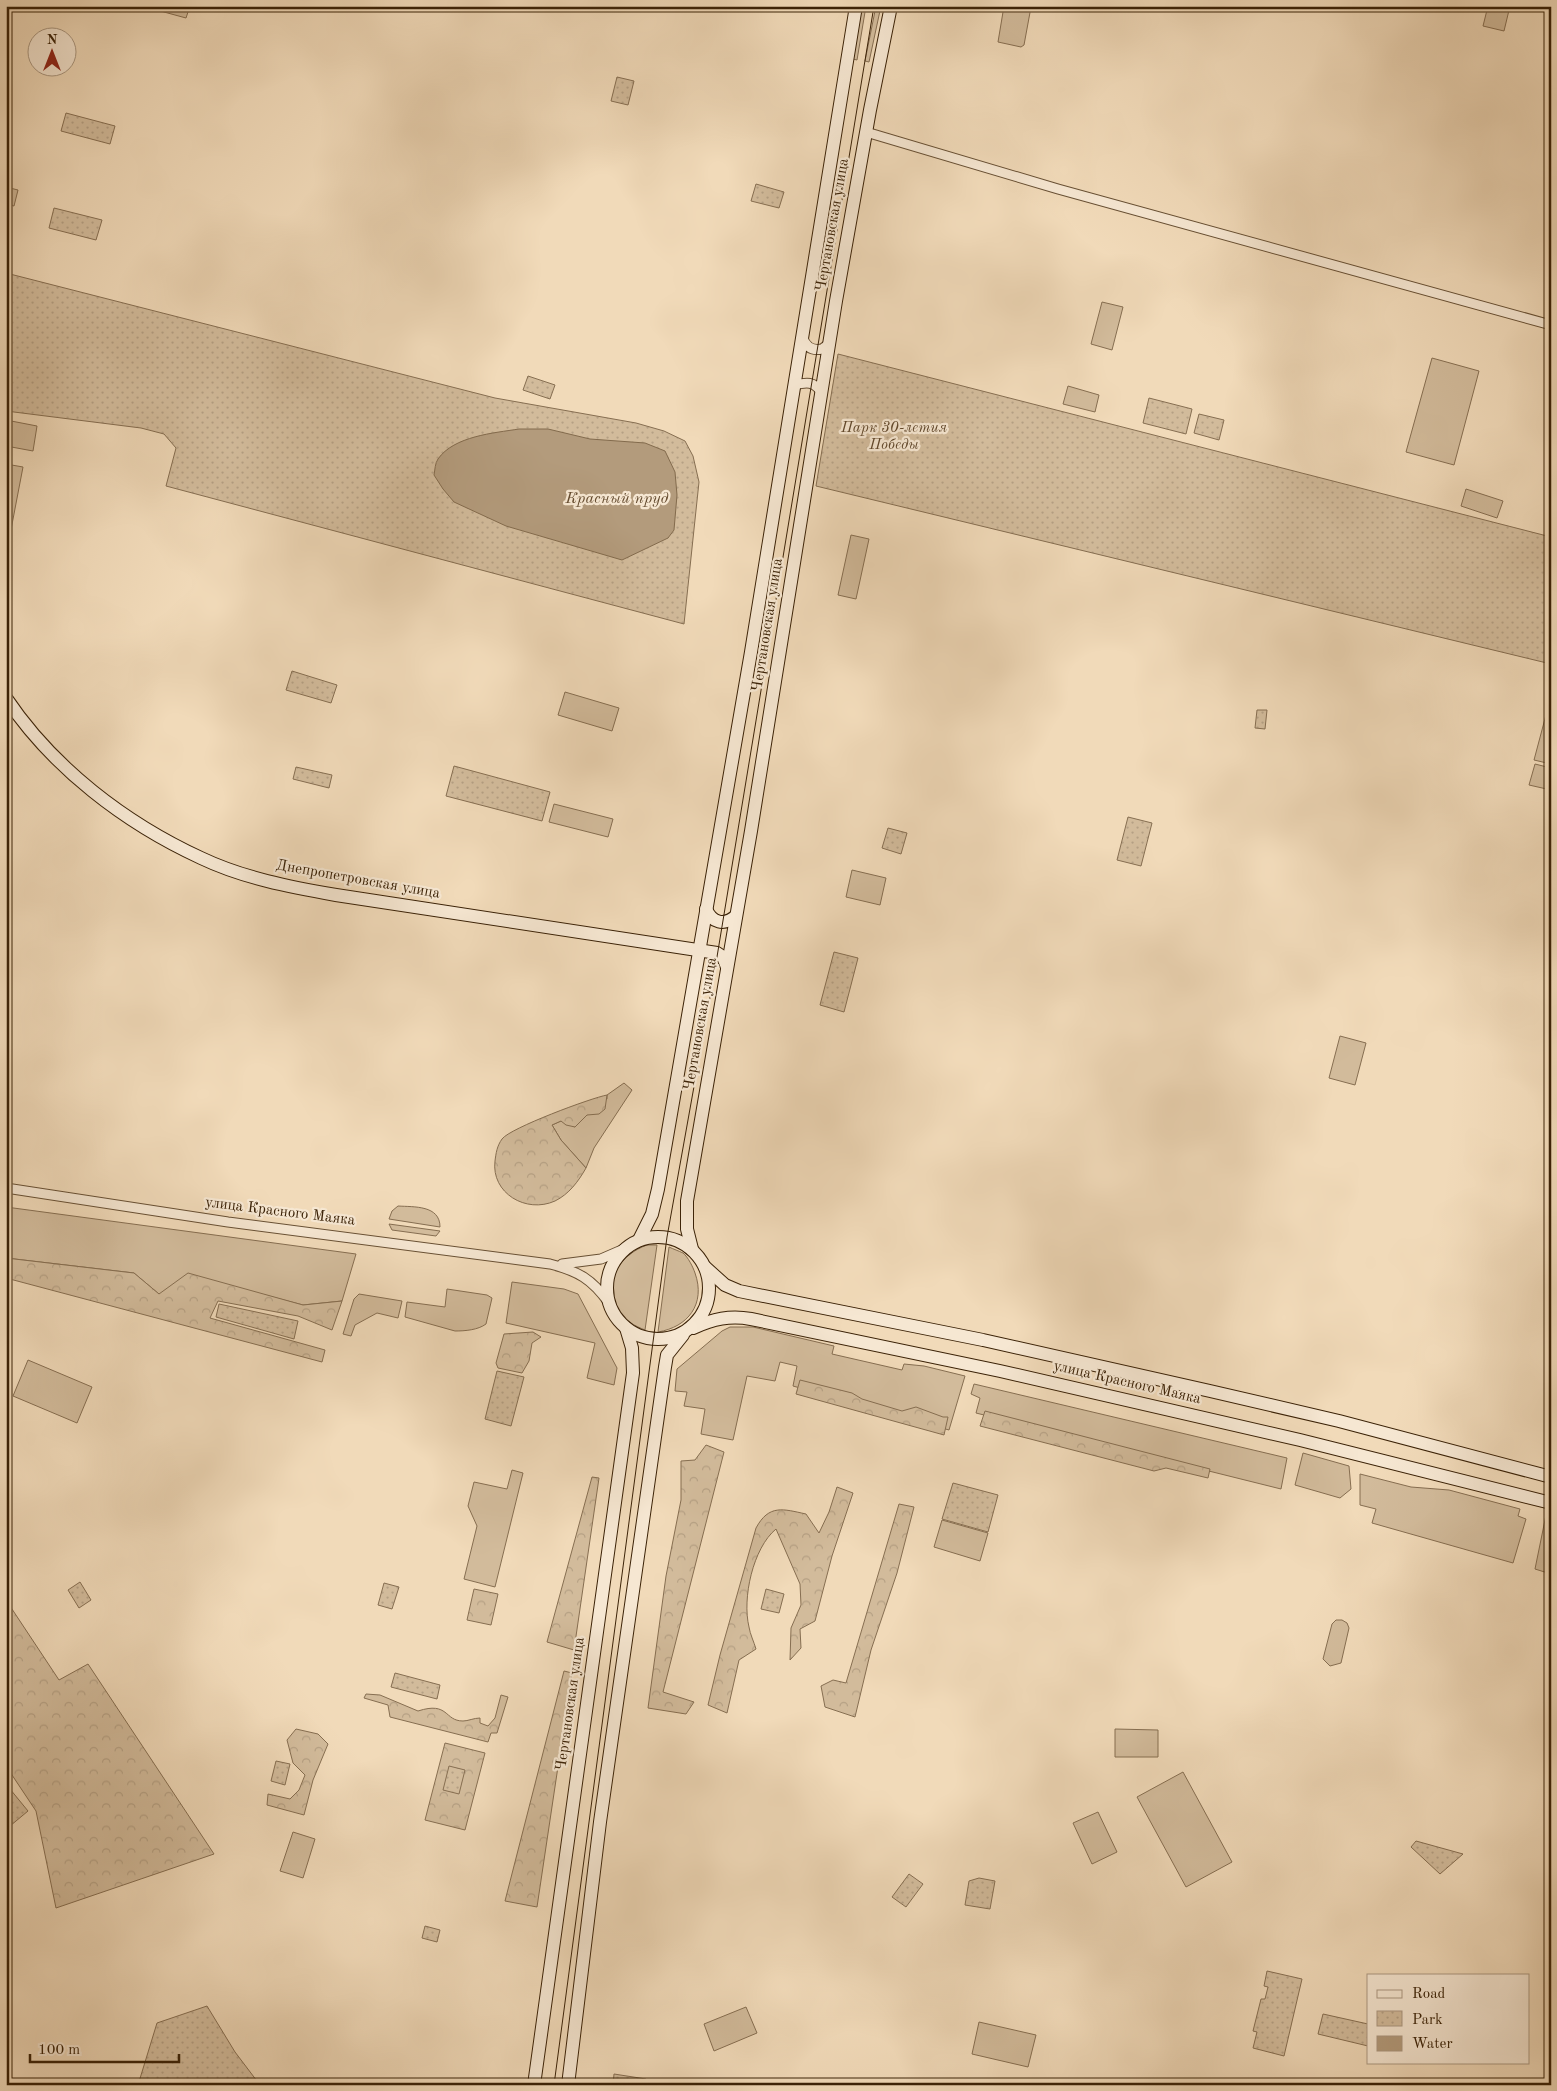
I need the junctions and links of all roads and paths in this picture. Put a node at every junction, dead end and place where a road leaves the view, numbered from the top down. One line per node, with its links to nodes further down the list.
1 (856, 6): 5 (main road, Чертановская улица)
2 (891, 6): 3 (main road, Чертановская улица)
3 (866, 132): 4 (street); 6 (main road, Чертановская улица)
4 (1551, 326)
5 (803, 338): 6 (street); 7 (main road, Чертановская улица)
6 (830, 343): 8 (main road, Чертановская улица)
7 (794, 385): 8 (street); 10 (main road, Чертановская улица)
8 (822, 393): 11 (main road, Чертановская улица)
9 (6, 698): 12 (main road, Днепропетровская улица)
10 (706, 909): 11 (main road); 12 (main road, Чертановская улица)
11 (736, 916): 13 (main road, Чертановская улица)
12 (699, 950): 13 (main road, Днепропетровская улица); 15 (main road, Чертановская улица)
13 (727, 968): 17 (main road, Чертановская улица)
14 (6, 1188): 18 (street, улица Красного Маяка)
15 (639, 1240): 16 (main road, Чертановская улица); 17 (main road, Чертановская улица)
16 (624, 1249): 18 (street, улица Красного Маяка); 20 (main road, Чертановская улица)
17 (692, 1250): 19 (main road, Чертановская улица)
18 (550, 1264): 20 (street, улица Красного Маяка)
19 (705, 1267): 22 (main road); 23 (main road, улица Красного Маяка)
20 (609, 1303): 21 (main road, Чертановская улица)
21 (626, 1328): 22 (main road, Чертановская улица); 25 (main road, Чертановская улица)
22 (688, 1331): 24 (main road, улица Красного Маяка); 26 (main road)
23 (1551, 1477)
24 (1551, 1503)
25 (534, 2085)
26 (568, 2085)

